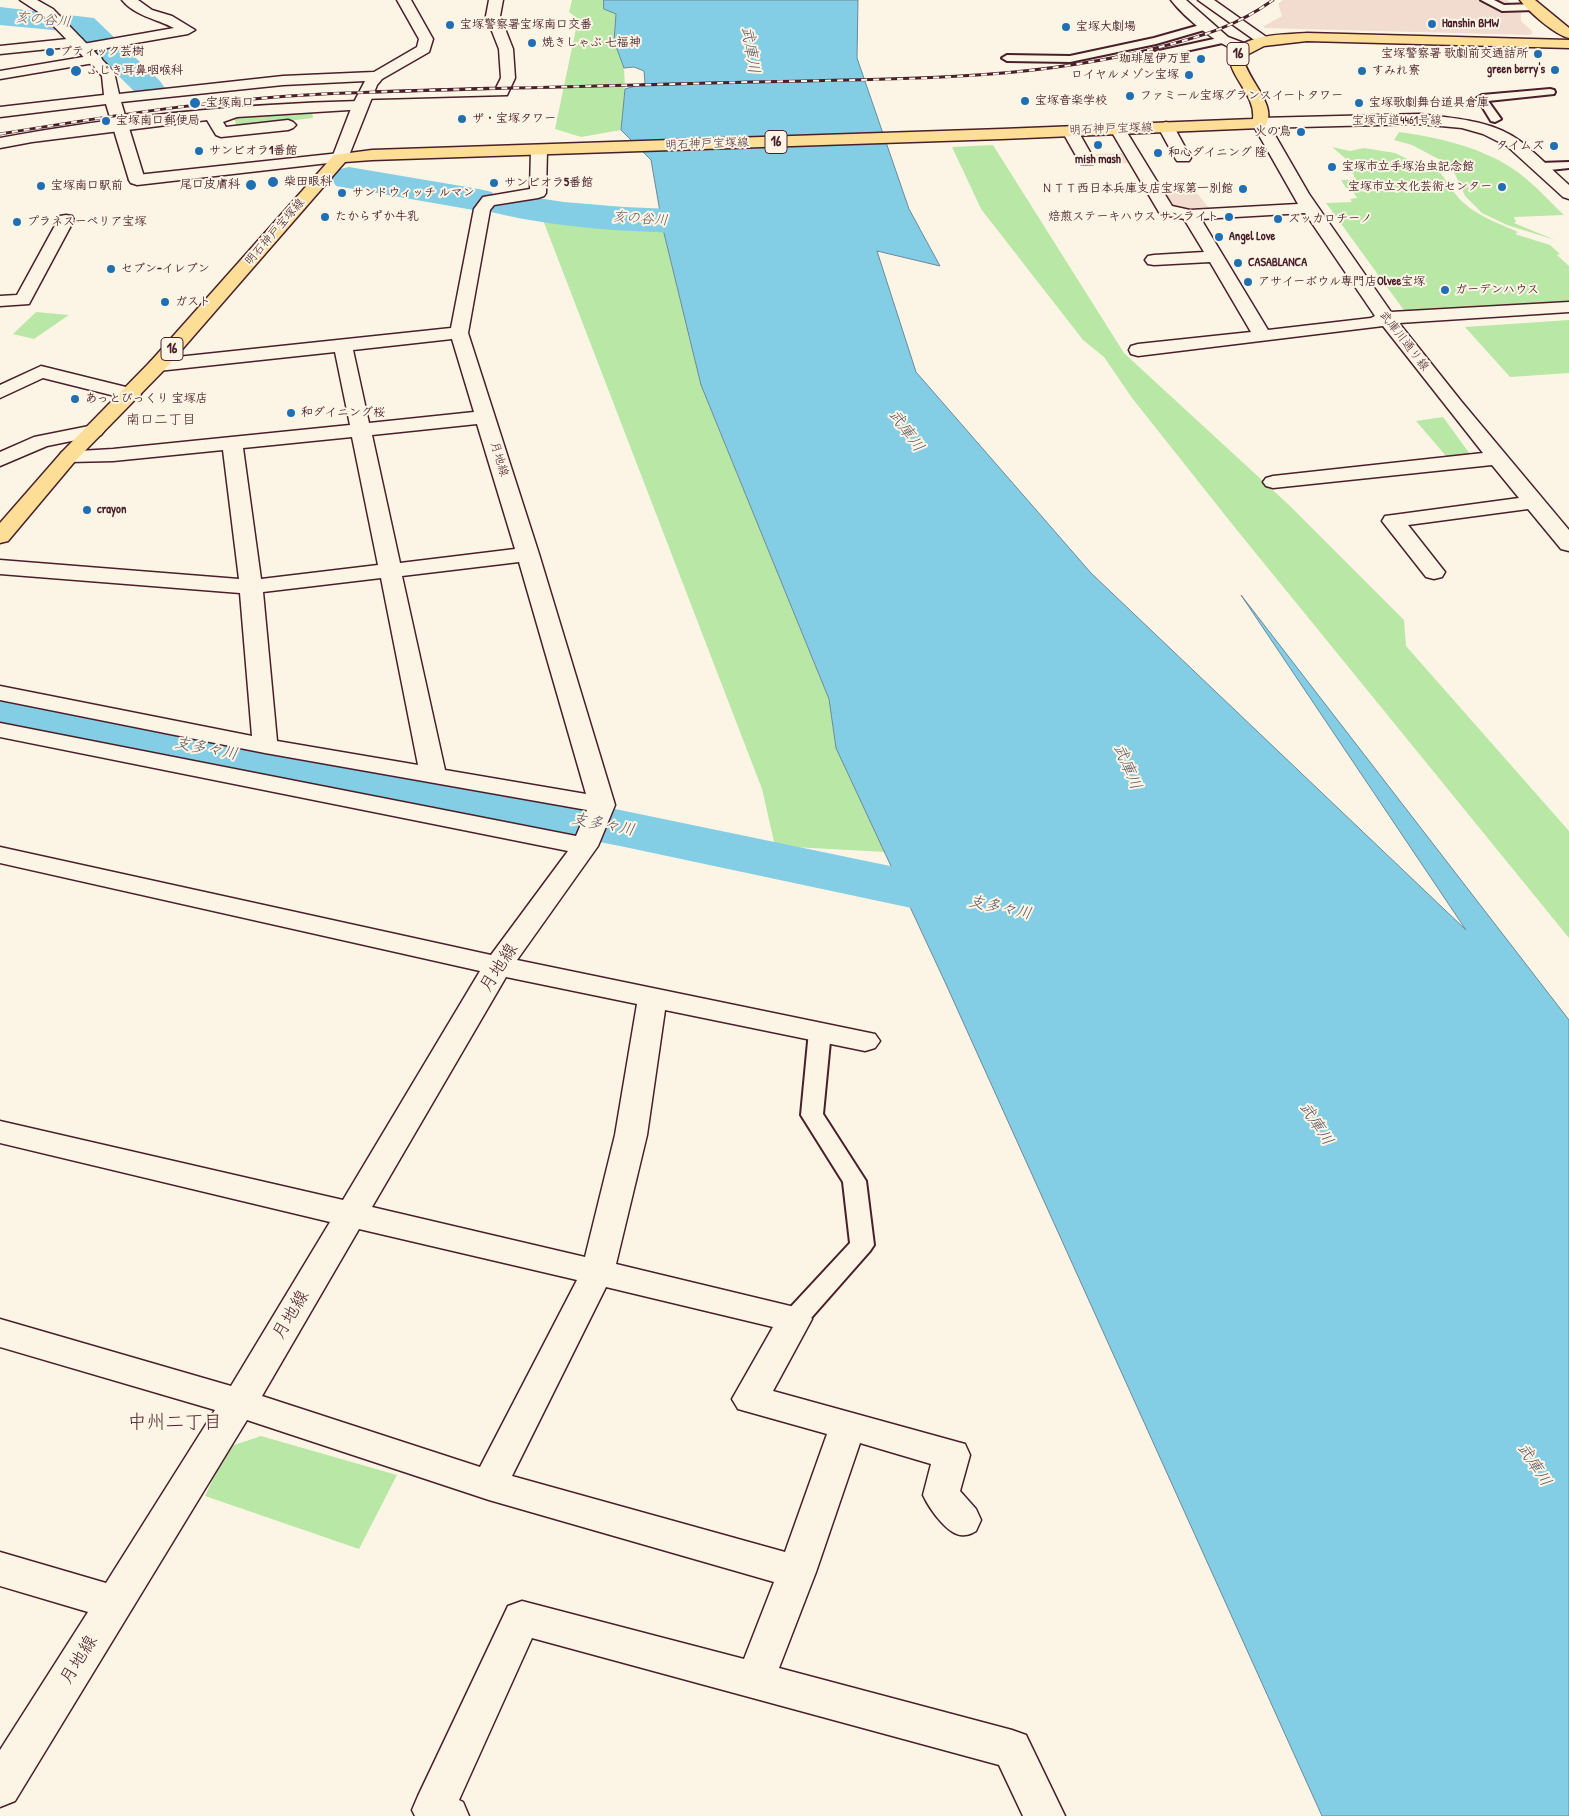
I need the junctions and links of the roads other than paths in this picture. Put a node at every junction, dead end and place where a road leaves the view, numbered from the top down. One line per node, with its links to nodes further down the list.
1 (27, 0): 15 (street)
2 (129, 0): 15 (street)
3 (404, 0): 23 (street)
4 (496, 0): 26 (street)
5 (1178, 0): 10 (street)
6 (1206, 0): 9 (street)
7 (1486, 0): 8 (lane)
8 (1531, 4): 11 (main road)
9 (1232, 19): 10 (street); 13 (street)
10 (1207, 26): 12 (street); 18 (lane)
11 (1569, 34)
12 (1223, 40): 16 (street); 19 (lane)
13 (1265, 41): 14 (main road, 16); 16 (main road, 16)
14 (1569, 44)
15 (92, 48): 17 (street); 22 (street); 25 (street)
16 (1244, 48): 31 (main road, 16)
17 (0, 50)
18 (1007, 58)
19 (1143, 58)
20 (1081, 68): 21 (lane)
21 (1064, 70)
22 (0, 75)
23 (377, 76): 25 (street); 26 (street)
24 (1550, 92): 29 (lane)
25 (112, 98): 27 (street); 32 (street)
26 (362, 101): 28 (street); 30 (street)
27 (0, 112)
28 (231, 112): 30 (street); 32 (street)
29 (1495, 119)
30 (340, 122): 38 (street)
31 (1260, 123): 33 (main road, 明石神戸宝塚線 / 16); 42 (street, 宝塚市道4461号線); 45 (street, 武庫川通り線)
32 (120, 126): 36 (street); 38 (street)
33 (1166, 128): 34 (main road, 明石神戸宝塚線 / 16); 39 (street)
34 (1118, 129): 35 (main road, 明石神戸宝塚線 / 16); 46 (street)
35 (1070, 131): 37 (main road, 明石神戸宝塚線 / 16); 40 (street)
36 (0, 143)
37 (544, 150): 38 (main road, 明石神戸宝塚線 / 16); 53 (street, 月地線)
38 (340, 158): 57 (main road, 明石神戸宝塚線 / 16)
39 (1183, 158)
40 (1087, 161)
41 (1569, 165): 42 (lane)
42 (1544, 170): 43 (lane); 44 (street, 宝塚市道4461号線)
43 (1569, 173)
44 (1569, 194)
45 (1309, 208): 46 (street); 52 (street, 武庫川通り線)
46 (1190, 215): 48 (street)
47 (66, 220): 50 (street)
48 (1216, 257): 49 (street); 54 (street)
49 (1154, 260)
50 (0, 301)
51 (1569, 307): 52 (street)
52 (1385, 318): 54 (street); 65 (street, 武庫川通り線)
53 (459, 334): 55 (street); 60 (street, 月地線)
54 (1262, 335): 56 (street)
55 (343, 345): 57 (street); 61 (street)
56 (1138, 350)
57 (158, 365): 59 (main road, 明石神戸宝塚線 / 16)
58 (0, 392): 59 (street)
59 (131, 394): 62 (main road, 明石神戸宝塚線 / 16)
60 (486, 417): 61 (street); 71 (street, 月地線)
61 (361, 430): 63 (street); 73 (street)
62 (94, 431): 64 (main road, 明石神戸宝塚線 / 16); 66 (street)
63 (232, 443): 64 (street); 75 (street)
64 (69, 456): 69 (main road, 明石神戸宝塚線 / 16)
65 (1497, 458): 67 (street); 68 (street, 武庫川通り線)
66 (0, 460)
67 (1273, 482)
68 (1534, 502): 70 (street, 武庫川通り線); 74 (street)
69 (0, 536)
70 (1569, 544)
71 (528, 554): 73 (street); 80 (street, 月地線)
72 (0, 567): 75 (street)
73 (390, 570): 75 (street); 79 (street)
74 (1434, 572)
75 (251, 587): 78 (street)
76 (0, 694): 78 (street)
77 (0, 730): 81 (street)
78 (265, 746): 79 (street)
79 (433, 775): 80 (street)
80 (600, 809): 81 (street, 月地線)
81 (586, 843): 83 (street, 月地線)
82 (0, 854): 83 (street)
83 (498, 966): 84 (street); 88 (street, 月地線)
84 (653, 997): 85 (street); 89 (street)
85 (820, 1031): 86 (street); 90 (lane)
86 (865, 1041)
87 (0, 1132): 88 (street)
88 (352, 1215): 89 (street); 92 (street, 月地線)
89 (597, 1272): 90 (street); 94 (street)
90 (795, 1318): 93 (street)
91 (0, 1333): 92 (street)
92 (239, 1403): 94 (street); 98 (street, 月地線)
93 (848, 1425): 95 (street); 97 (street)
94 (489, 1485): 97 (street)
95 (963, 1520)
96 (0, 1569): 98 (street)
97 (797, 1572): 99 (street)
98 (114, 1603): 100 (street, 月地線)
99 (755, 1680): 101 (street); 102 (street)
100 (0, 1787)
101 (448, 1816)
102 (1044, 1816)

